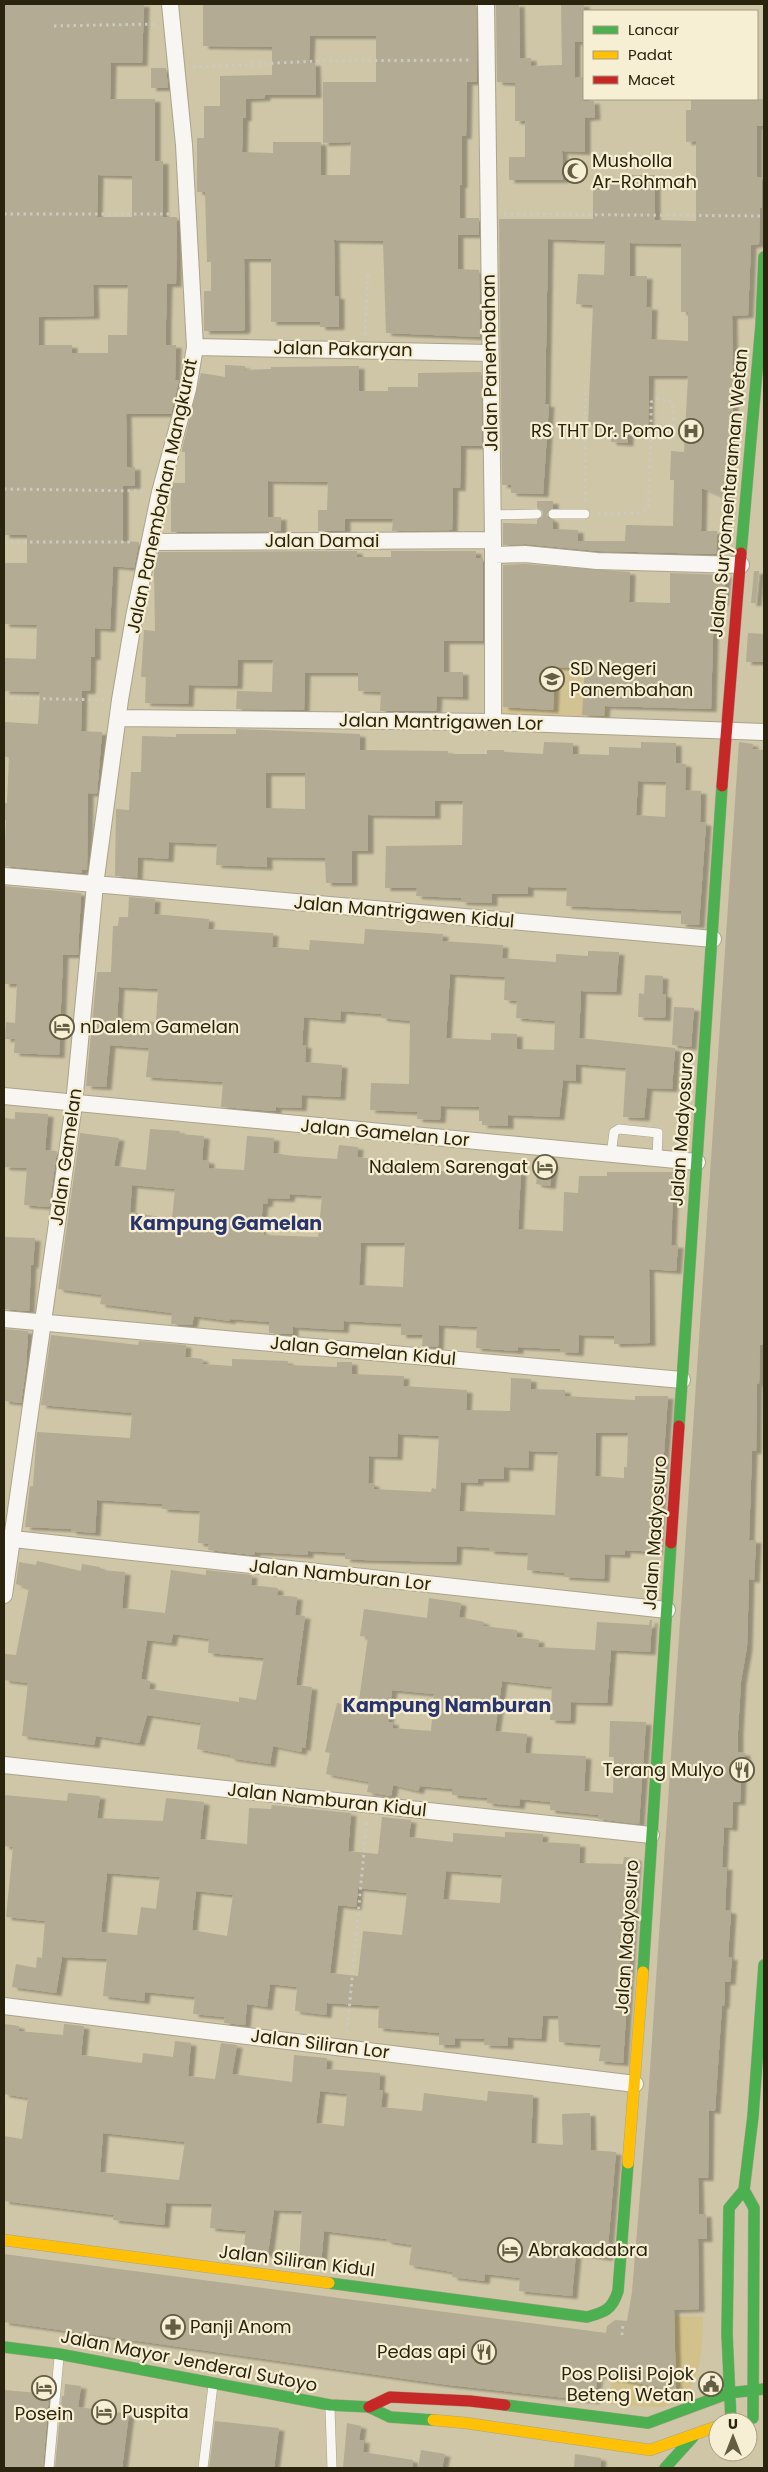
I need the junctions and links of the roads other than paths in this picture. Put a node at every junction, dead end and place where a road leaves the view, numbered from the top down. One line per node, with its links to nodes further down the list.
1 (170, 4): 4 (street, Jalan Panembahan Mangkurat)
2 (486, 4): 5 (street, Jalan Panembahan)
3 (764, 257): 12 (street, Jalan Suryomentaraman Wetan)
4 (195, 346): 5 (street, Jalan Pakaryan); 10 (street, Jalan Panembahan Mangkurat)
5 (490, 353): 9 (street, Jalan Panembahan)
6 (537, 514): 9 (lane)
7 (554, 514): 8 (lane)
8 (585, 514)
9 (493, 515): 11 (street, Jalan Panembahan)
10 (150, 542): 11 (street, Jalan Damai); 13 (street, Jalan Panembahan Mangkurat)
11 (493, 548): 12 (street, Jalan Damai); 14 (street, Jalan Panembahan)
12 (741, 565): 15 (street, Jalan Suryomentaraman Wetan)
13 (118, 718): 14 (street, Jalan Mantrigawen Lor); 18 (street, Jalan Gamelan)
14 (493, 722): 15 (street, Jalan Mantrigawen Lor)
15 (726, 732): 16 (street, Jalan Mantrigawen Lor); 19 (street, Jalan Madyosuro)
16 (764, 732)
17 (4, 876): 18 (street, Jalan Mantrigawen Kidul)
18 (95, 885): 19 (street, Jalan Mantrigawen Kidul); 21 (street, Jalan Gamelan)
19 (713, 939): 24 (street, Jalan Madyosuro)
20 (4, 1096): 21 (street, Jalan Gamelan Lor)
21 (74, 1104): 22 (street, Jalan Gamelan Lor); 26 (street, Jalan Gamelan)
22 (611, 1155): 23 (street, Jalan Gamelan Lor); 23 (lane)
23 (657, 1159): 24 (street, Jalan Gamelan Lor)
24 (697, 1162): 27 (street, Jalan Madyosuro)
25 (4, 1319): 26 (street, Jalan Gamelan Kidul)
26 (43, 1322): 27 (street, Jalan Gamelan Kidul); 28 (street, Jalan Gamelan)
27 (682, 1380): 30 (street, Jalan Madyosuro)
28 (8, 1539): 29 (street, Jalan Gamelan); 30 (street, Jalan Namburan Lor)
29 (4, 1595)
30 (667, 1610): 32 (street, Jalan Madyosuro)
31 (4, 1765): 32 (street, Jalan Namburan Kidul)
32 (650, 1835): 35 (street, Jalan Madyosuro)
33 (764, 1965): 36 (street)
34 (4, 2006): 35 (street, Jalan Siliran Lor)
35 (635, 2084): 39 (street, Jalan Madyosuro)
36 (759, 2116): 37 (street)
37 (744, 2190): 44 (street); 45 (street)
38 (4, 2240): 39 (street, Jalan Siliran Kidul)
39 (587, 2317)
40 (4, 2347): 41 (street, Jalan Mayor Jenderal Sutoyo)
41 (59, 2354): 42 (street, Jalan Mayor Jenderal Sutoyo); 55 (lane)
42 (213, 2382): 46 (street, Jalan Mayor Jenderal Sutoyo); 56 (lane)
43 (764, 2389): 44 (street)
44 (748, 2390): 45 (street); 49 (street)
45 (729, 2399): 48 (street); 51 (street); 52 (street)
46 (330, 2405): 47 (street, Jalan Mayor Jenderal Sutoyo); 57 (lane)
47 (369, 2407): 52 (street, Jalan Mayor Jenderal Sutoyo); 53 (street, Jalan Mayor Jenderal Sutoyo)
48 (730, 2412)
49 (756, 2412)
50 (708, 2430): 51 (street)
51 (696, 2434): 52 (street); 58 (street)
52 (649, 2441): 53 (street, Jalan Mayor Jenderal Sutoyo)
53 (611, 2444): 54 (street)
54 (638, 2461)
55 (48, 2468)
56 (203, 2468)
57 (332, 2468)
58 (665, 2468)

